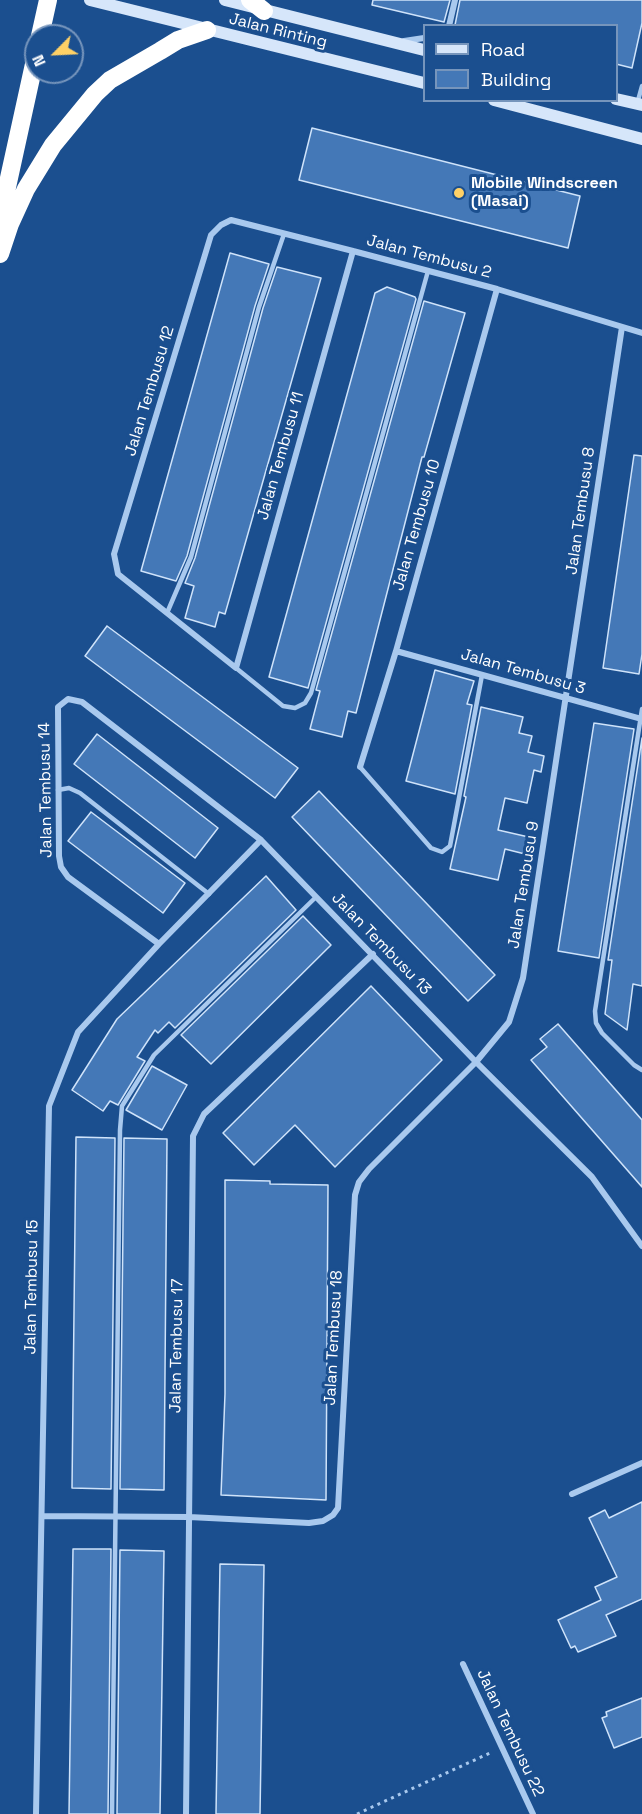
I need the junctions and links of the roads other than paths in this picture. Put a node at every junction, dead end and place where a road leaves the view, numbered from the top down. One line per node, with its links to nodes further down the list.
1 (48, 0): 6 (highway)
2 (90, 0): 8 (main road, Jalan Rinting)
3 (225, 0): 5 (main road, Jalan Rinting)
4 (455, 0): 7 (street)
5 (257, 5): 10 (main road, Jalan Rinting)
6 (43, 24)
7 (449, 24)
8 (207, 30): 12 (main road, Jalan Rinting); 23 (highway)
9 (423, 38): 10 (street)
10 (395, 43): 11 (main road, Jalan Rinting)
11 (423, 50)
12 (423, 83)
13 (30, 84): 19 (highway)
14 (642, 86): 17 (lane)
15 (618, 99): 17 (main road)
16 (502, 102): 18 (main road)
17 (640, 104)
18 (642, 139)
19 (0, 219)
20 (284, 234): 21 (street, Jalan Tembusu 2); 22 (street, Jalan Tembusu 2); 28 (lane)
21 (211, 235): 28 (street, Jalan Tembusu 12)
22 (353, 251): 24 (street, Jalan Tembusu 2); 30 (street, Jalan Tembusu 11)
23 (0, 254)
24 (428, 271): 25 (street, Jalan Tembusu 2); 30 (lane)
25 (497, 289): 26 (street, Jalan Tembusu 2); 29 (street, Jalan Tembusu 10)
26 (622, 327): 27 (street, Jalan Tembusu 2); 33 (street, Jalan Tembusu 8)
27 (642, 333)
28 (167, 613): 30 (street)
29 (396, 651): 31 (street, Jalan Tembusu 3); 36 (street, Jalan Tembusu 10)
30 (236, 668)
31 (482, 675): 33 (street, Jalan Tembusu 3); 36 (lane)
32 (68, 699): 37 (street, Jalan Tembusu 14); 38 (street, Jalan Tembusu 13)
33 (567, 699): 35 (street, Jalan Tembusu 3); 43 (street, Jalan Tembusu 9)
34 (642, 709): 35 (lane)
35 (641, 719): 44 (lane)
36 (360, 767)
37 (58, 790): 39 (lane); 41 (street, Jalan Tembusu 14)
38 (261, 840): 39 (street, Jalan Tembusu 15); 40 (street, Jalan Tembusu 13)
39 (209, 894): 41 (street, Jalan Tembusu 15)
40 (316, 897): 42 (street, Jalan Tembusu 13); 49 (lane)
41 (159, 944): 48 (street, Jalan Tembusu 15)
42 (373, 954): 43 (street, Jalan Tembusu 13); 50 (street, Jalan Tembusu 17)
43 (476, 1062): 45 (street, Jalan Tembusu 13); 50 (street, Jalan Tembusu 18)
44 (642, 1070)
45 (642, 1246)
46 (642, 1463): 47 (street)
47 (572, 1494)
48 (42, 1516): 49 (street, Jalan Tembusu 18); 52 (street, Jalan Tembusu 15)
49 (116, 1516): 50 (street, Jalan Tembusu 18); 53 (lane)
50 (189, 1517): 54 (street, Jalan Tembusu 17)
51 (463, 1664): 55 (street, Jalan Tembusu 22)
52 (36, 1814)
53 (112, 1814)
54 (186, 1814)
55 (533, 1814)

